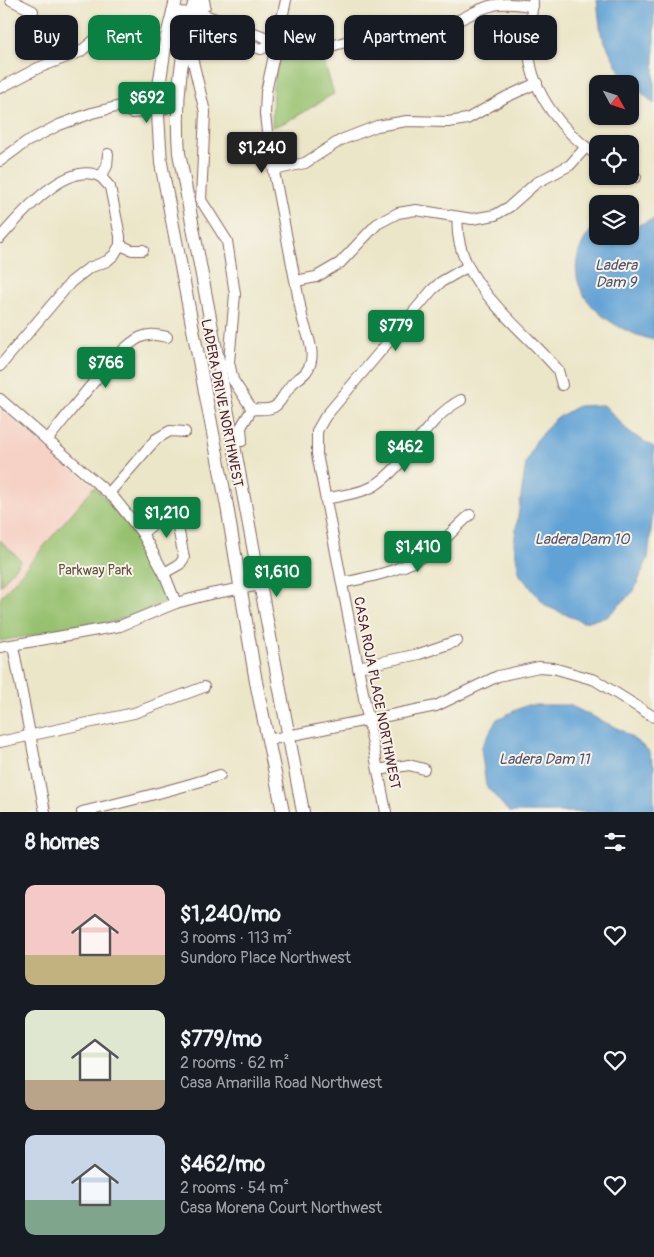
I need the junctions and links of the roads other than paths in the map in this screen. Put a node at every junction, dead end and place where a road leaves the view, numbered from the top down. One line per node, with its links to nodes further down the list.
1 (11, 0): 5 (street)
2 (286, 0): 7 (street)
3 (533, 3): 9 (street); 12 (street)
4 (174, 6): 6 (street); 14 (main road, LADERA DRIVE NORTHWEST)
5 (33, 11)
6 (196, 13): 10 (street); 15 (main road, LADERA DRIVE NORTHWEST); 33 (street)
7 (282, 15)
8 (88, 45): 13 (street)
9 (334, 45)
10 (265, 47)
11 (272, 60): 20 (street)
12 (537, 82): 16 (street); 20 (street)
13 (0, 88)
14 (158, 105): 15 (street); 19 (street); 44 (main road, LADERA DRIVE NORTHWEST)
15 (177, 105): 43 (main road, LADERA DRIVE NORTHWEST)
16 (586, 147): 17 (street); 22 (street)
17 (589, 149)
18 (108, 154): 21 (street)
19 (0, 161)
20 (274, 170): 27 (street)
21 (102, 178): 23 (street); 24 (street)
22 (458, 217): 26 (street); 27 (street)
23 (0, 238)
24 (120, 245): 25 (street); 29 (street)
25 (143, 250)
26 (467, 267): 30 (street); 38 (street, CASA ROJA PLACE NORTHWEST)
27 (296, 281): 33 (street)
28 (167, 337): 35 (street)
29 (0, 366)
30 (562, 385)
31 (0, 399): 35 (street)
32 (461, 400): 38 (street)
33 (252, 410): 36 (street)
34 (185, 432): 37 (street)
35 (47, 440): 37 (street)
36 (242, 442)
37 (109, 493): 40 (street)
38 (326, 499): 42 (street, CASA ROJA PLACE NORTHWEST)
39 (470, 516): 42 (street)
40 (142, 533): 41 (street); 41 (street)
41 (164, 573): 45 (street)
42 (342, 583): 49 (street, CASA ROJA PLACE NORTHWEST)
43 (261, 585): 44 (street); 54 (main road, LADERA DRIVE NORTHWEST)
44 (241, 588): 45 (street); 55 (main road, LADERA DRIVE NORTHWEST)
45 (176, 603): 48 (street)
46 (457, 640): 49 (street)
47 (0, 646): 48 (street)
48 (13, 646): 53 (street)
49 (358, 667): 52 (street, CASA ROJA PLACE NORTHWEST)
50 (204, 687): 53 (street)
51 (654, 717): 52 (street)
52 (368, 719): 54 (street); 58 (street, CASA ROJA PLACE NORTHWEST)
53 (29, 731): 56 (street); 60 (street)
54 (288, 736): 55 (street); 63 (main road, LADERA DRIVE NORTHWEST)
55 (268, 740): 62 (main road, LADERA DRIVE NORTHWEST)
56 (0, 742)
57 (424, 769): 58 (street)
58 (378, 770): 64 (street, CASA ROJA PLACE NORTHWEST)
59 (220, 775): 61 (street)
60 (45, 812)
61 (82, 812)
62 (283, 812)
63 (302, 812)
64 (386, 812)

